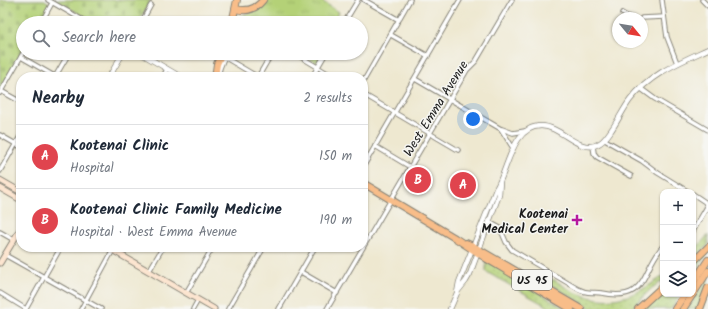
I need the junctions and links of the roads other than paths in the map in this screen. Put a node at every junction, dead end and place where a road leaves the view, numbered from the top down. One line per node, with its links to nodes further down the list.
1 (48, 0): 11 (street)
2 (237, 0): 14 (highway)
3 (263, 0): 14 (highway)
4 (358, 0): 19 (street)
5 (364, 0): 22 (street)
6 (410, 0): 22 (street)
7 (460, 0): 25 (street)
8 (512, 0): 56 (street, West Emma Avenue)
9 (662, 0): 20 (street)
10 (702, 0): 13 (street)
11 (52, 3): 15 (street); 16 (street)
12 (151, 5): 17 (street)
13 (708, 6)
14 (236, 9): 18 (highway)
15 (45, 16)
16 (75, 16)
17 (144, 16)
18 (234, 16)
19 (348, 16)
20 (664, 17): 21 (street); 37 (street)
21 (648, 18)
22 (399, 20): 23 (street)
23 (390, 35): 25 (street); 51 (street)
24 (708, 49): 37 (street)
25 (428, 56): 52 (street)
26 (19, 60): 54 (street)
27 (26, 60): 40 (street)
28 (64, 60): 41 (street)
29 (120, 60): 42 (street)
30 (152, 60): 39 (street)
31 (214, 60): 45 (highway)
32 (220, 60): 46 (highway)
33 (233, 60): 47 (street)
34 (268, 60): 48 (street)
35 (306, 60): 38 (street)
36 (322, 60): 38 (street)
37 (677, 63): 53 (street)
38 (318, 67): 49 (street); 50 (street)
39 (168, 69): 43 (street); 44 (street)
40 (46, 72)
41 (58, 72)
42 (113, 72)
43 (166, 72)
44 (172, 72)
45 (212, 72)
46 (217, 72)
47 (251, 72)
48 (261, 72)
49 (315, 72)
50 (326, 72)
51 (368, 73)
52 (415, 79): 56 (street); 58 (street)
53 (640, 88): 60 (street); 64 (street)
54 (1, 92): 57 (street)
55 (368, 97): 58 (street)
56 (450, 99): 59 (street); 62 (street, West Emma Avenue)
57 (16, 100)
58 (395, 113): 62 (street); 66 (street)
59 (501, 129): 61 (street); 68 (street)
60 (708, 130)
61 (527, 131): 67 (street); 68 (street)
62 (430, 134): 69 (street); 71 (street, West Emma Avenue)
63 (0, 135): 65 (street)
64 (605, 140): 67 (street); 79 (street)
65 (16, 144): 72 (street)
66 (375, 146): 70 (street); 71 (street)
67 (593, 146): 73 (street)
68 (513, 148): 75 (street)
69 (458, 150)
70 (368, 159)
71 (410, 167): 82 (street, West Emma Avenue)
72 (0, 171)
73 (631, 176)
74 (0, 180): 78 (main road)
75 (500, 182): 84 (street); 91 (street)
76 (368, 186): 82 (highway, US 95)
77 (0, 188): 81 (main road)
78 (16, 189)
79 (684, 189)
80 (696, 196): 83 (street)
81 (16, 197)
82 (391, 200): 89 (street, West Emma Avenue); 91 (highway, US 95)
83 (707, 204): 85 (street)
84 (489, 222): 91 (street); 92 (street)
85 (696, 226)
86 (0, 232): 88 (street)
87 (16, 237): 88 (main road)
88 (14, 240): 101 (main road)
89 (368, 240)
90 (708, 247): 103 (highway)
91 (475, 250): 116 (street); 116 (street); 130 (highway, US 95); 131 (highway, US 95)
92 (660, 250)
93 (58, 252): 108 (street)
94 (108, 252): 119 (street)
95 (117, 252): 105 (main road)
96 (160, 252): 105 (street)
97 (210, 252): 114 (street)
98 (261, 252): 126 (street)
99 (313, 252): 107 (street)
100 (361, 252): 115 (street, West Emma Avenue)
101 (5, 255): 104 (main road); 108 (street)
102 (708, 260): 109 (highway)
103 (694, 261)
104 (0, 263)
105 (149, 271): 114 (main road)
106 (708, 271): 112 (highway)
107 (301, 272): 115 (street); 127 (street)
108 (43, 278): 119 (street); 121 (street)
109 (696, 278)
110 (708, 288): 135 (highway)
111 (660, 289): 132 (highway)
112 (696, 289)
113 (0, 293): 121 (street)
114 (186, 293): 120 (main road)
115 (337, 293): 128 (street, West Emma Avenue)
116 (457, 293): 129 (street)
117 (683, 297): 133 (highway)
118 (691, 297): 134 (highway)
119 (86, 300): 122 (street); 123 (street)
120 (198, 300): 124 (street); 125 (main road)
121 (26, 309)
122 (81, 309)
123 (101, 309)
124 (193, 309)
125 (214, 309)
126 (228, 309)
127 (279, 309)
128 (327, 309)
129 (450, 309)
130 (571, 309)
131 (582, 309)
132 (637, 309)
133 (675, 309)
134 (683, 309)
135 (700, 309)

